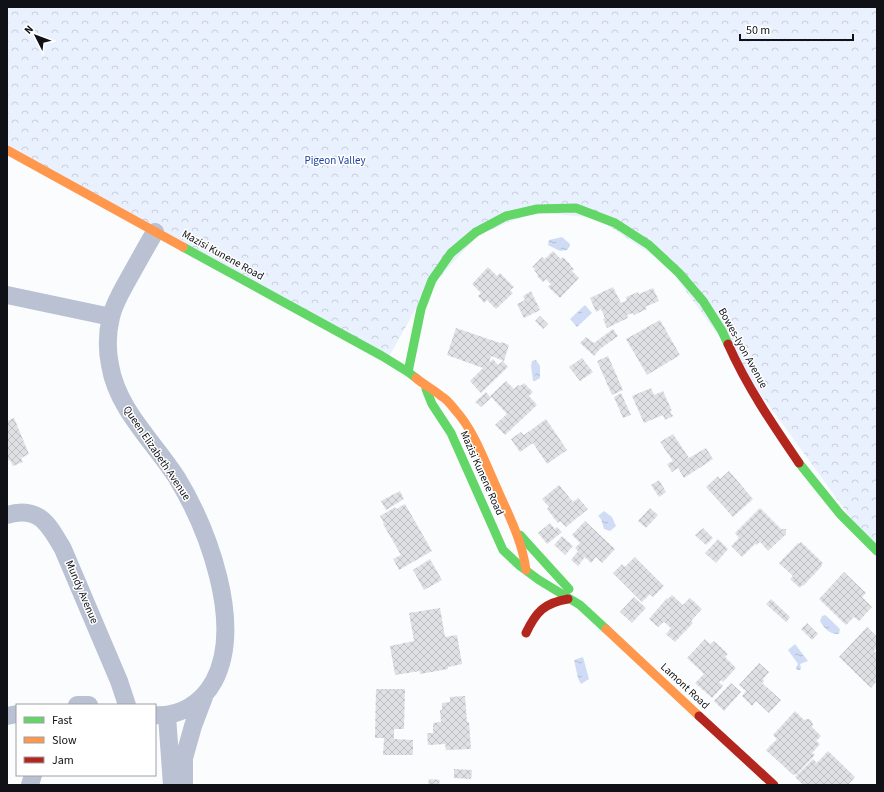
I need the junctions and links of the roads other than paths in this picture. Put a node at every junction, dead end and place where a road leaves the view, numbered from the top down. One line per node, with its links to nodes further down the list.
1 (7, 150): 2 (street, Mazisi Kunene Road)
2 (155, 232): 4 (street, Queen Elizabeth Avenue); 5 (street, Mazisi Kunene Road)
3 (7, 296): 4 (street)
4 (111, 317): 15 (street, Queen Elizabeth Avenue)
5 (408, 372): 6 (street, Mazisi Kunene Road); 10 (street, Bowes-lyon Avenue)
6 (425, 386): 8 (street, Mazisi Kunene Road); 9 (street, Mazisi Kunene Road)
7 (7, 516): 16 (street, Mundy Avenue)
8 (515, 530): 11 (street); 13 (street, Lamont Road)
9 (503, 550): 11 (street, Lamont Road)
10 (877, 551)
11 (526, 570): 12 (street, Lamont Road)
12 (568, 599): 13 (street, Lamont Road); 14 (street)
13 (580, 605): 20 (street, Lamont Road)
14 (526, 633)
15 (204, 697): 17 (street, Queen Elizabeth Avenue); 19 (street)
16 (127, 704)
17 (161, 715): 18 (street)
18 (172, 785)
19 (184, 785)
20 (774, 785)

